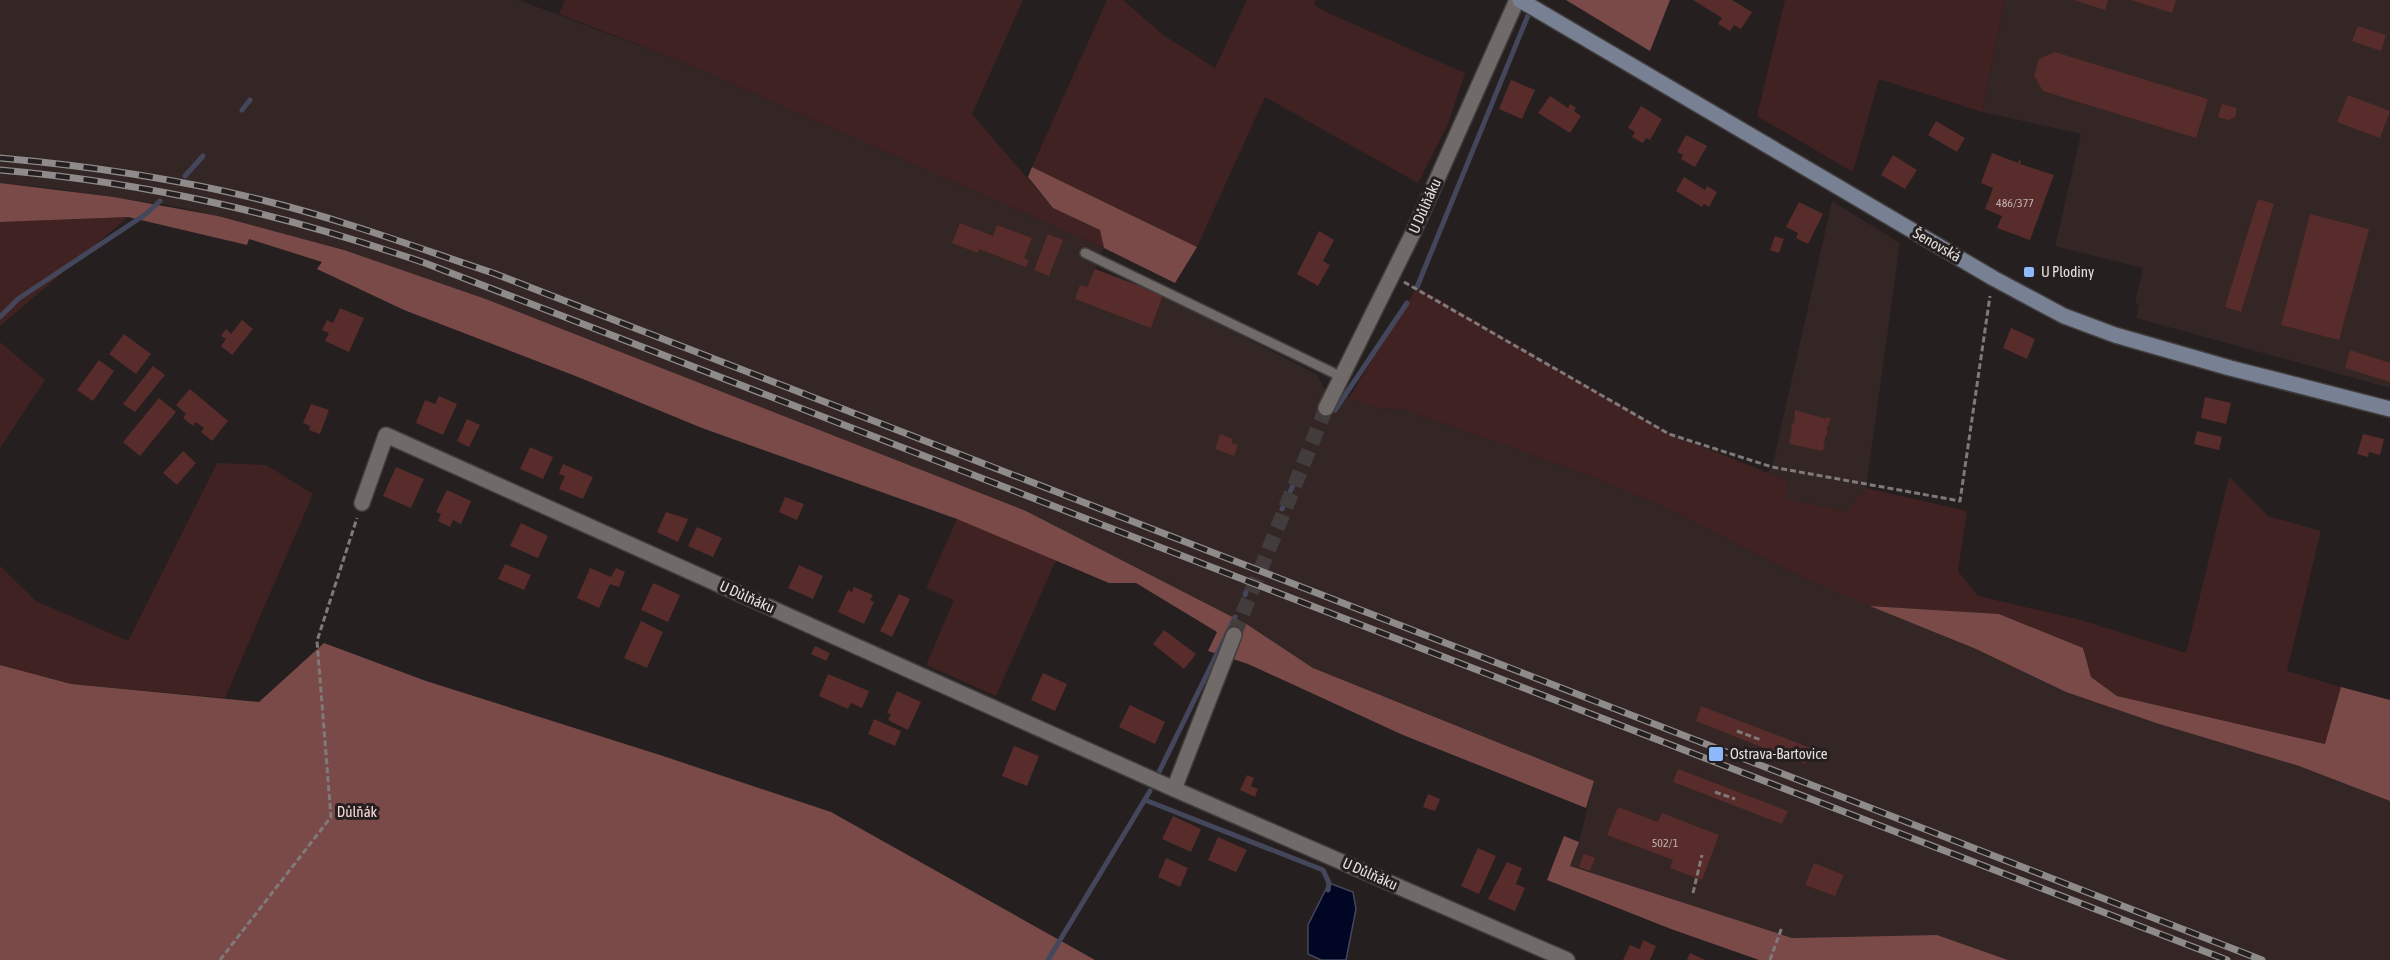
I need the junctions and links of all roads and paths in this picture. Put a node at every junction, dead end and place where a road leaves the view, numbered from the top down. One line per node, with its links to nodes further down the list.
1 (1519, 0): 3 (street, U Důlňáku); 4 (street, Šenovská)
2 (1085, 253): 5 (lane)
3 (1392, 275): 4 (path); 5 (street, U Důlňáku)
4 (1993, 278): 7 (street, Šenovská)
5 (1342, 377): 6 (street, U Důlňáku)
6 (1326, 408)
7 (2390, 409)
8 (362, 503): 12 (street, U Důlňáku); 18 (path)
9 (1234, 635): 12 (street)
10 (1737, 731): 11 (path)
11 (1761, 740)
12 (1174, 789): 19 (street, U Důlňáku)
13 (1715, 792): 14 (path)
14 (1735, 800)
15 (1702, 855): 16 (path)
16 (1693, 893)
17 (1782, 927): 20 (path)
18 (220, 960)
19 (1567, 960)
20 (1770, 960)

